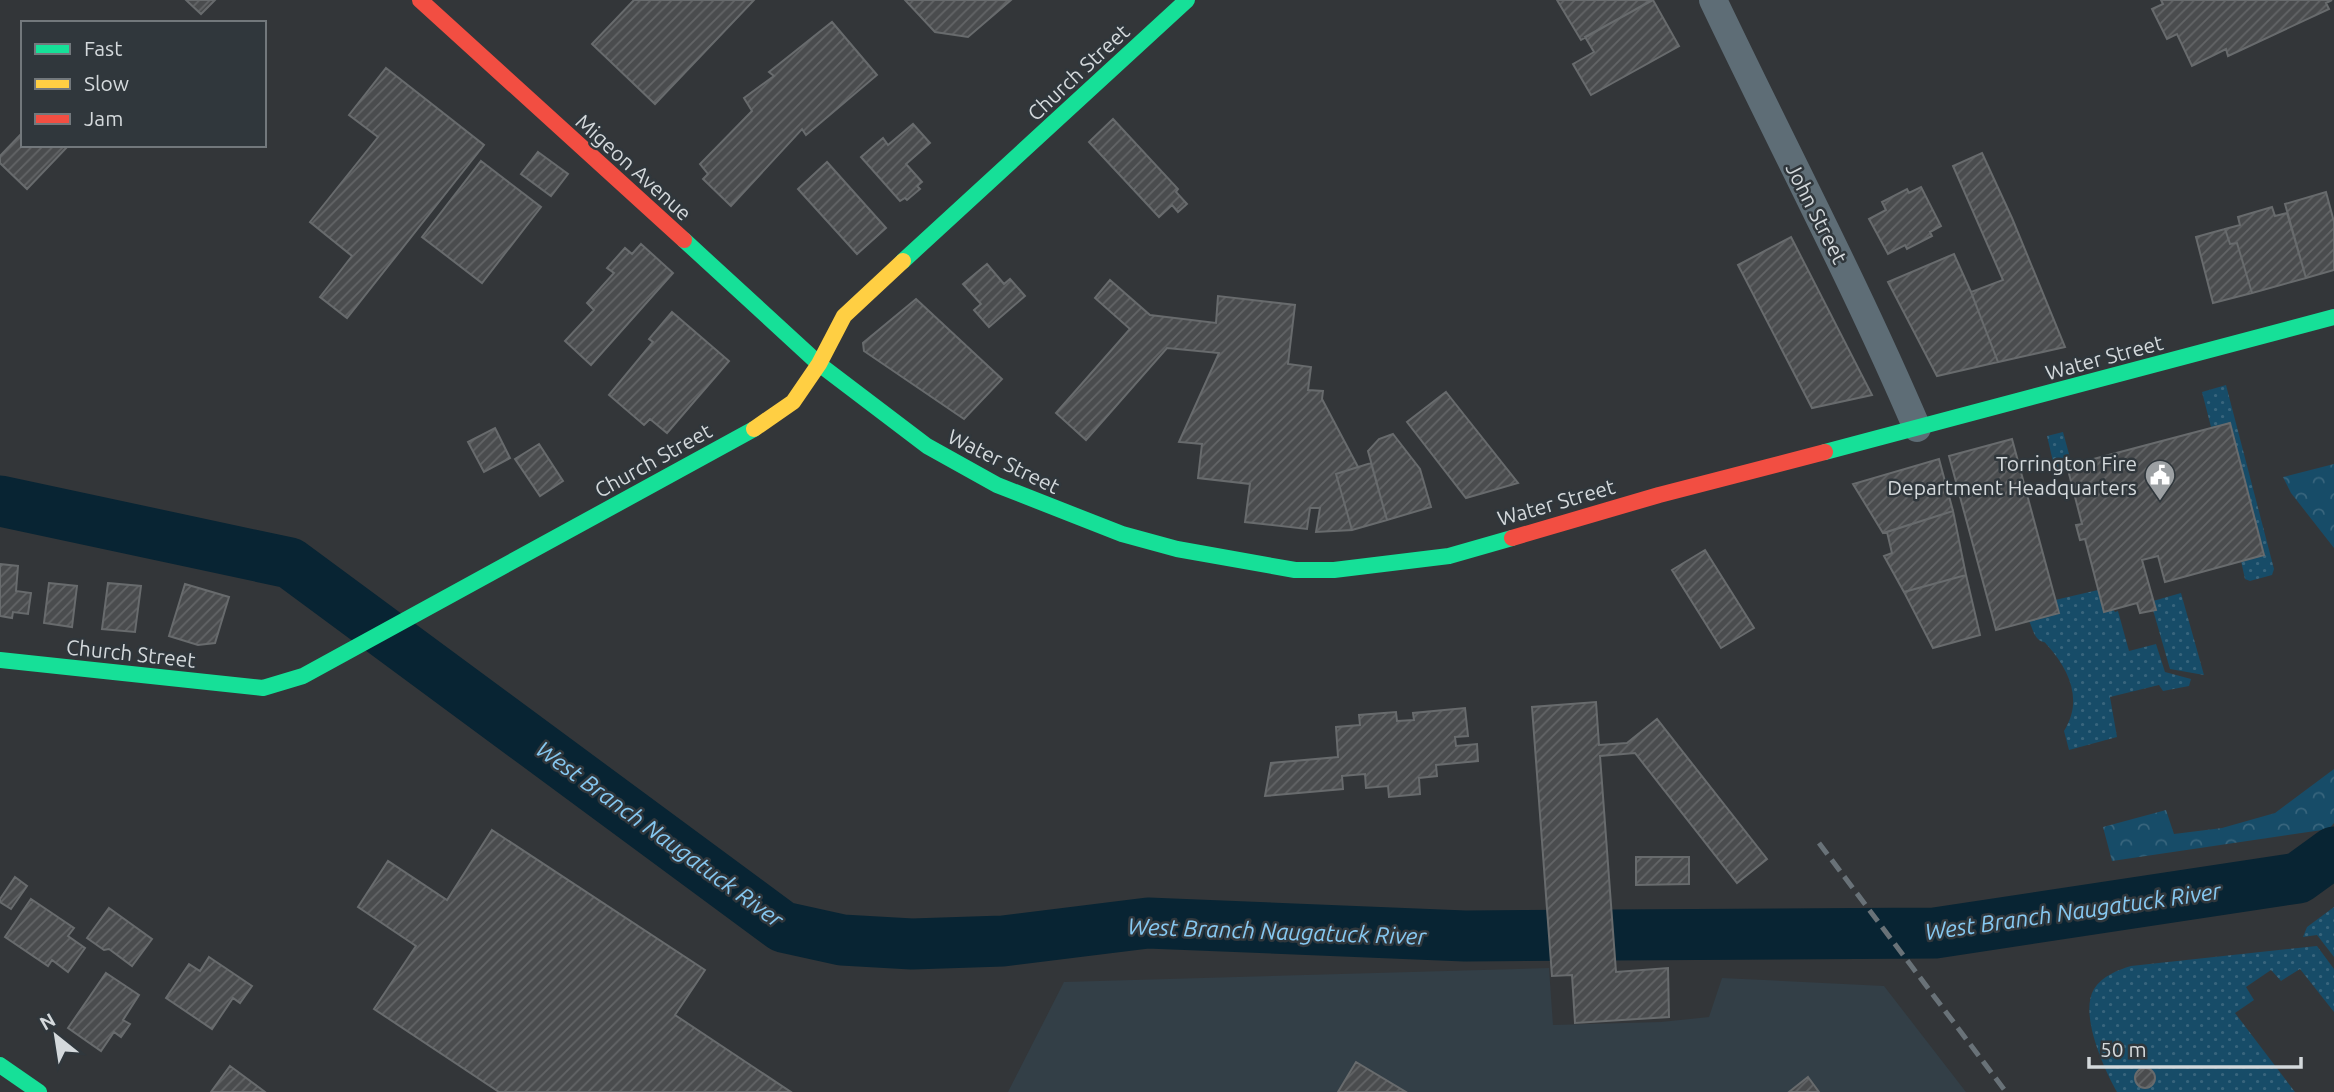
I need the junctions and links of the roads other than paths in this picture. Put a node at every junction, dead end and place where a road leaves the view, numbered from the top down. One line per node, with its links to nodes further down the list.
1 (420, 0): 5 (main road, Migeon Avenue)
2 (1187, 0): 5 (main road, Church Street)
3 (1713, 0): 6 (street, John Street)
4 (2334, 317): 6 (main road, Water Street)
5 (819, 364): 6 (main road, Water Street); 7 (main road, Church Street)
6 (1917, 428)
7 (0, 660)
8 (0, 1065): 9 (main road)
9 (40, 1092)

